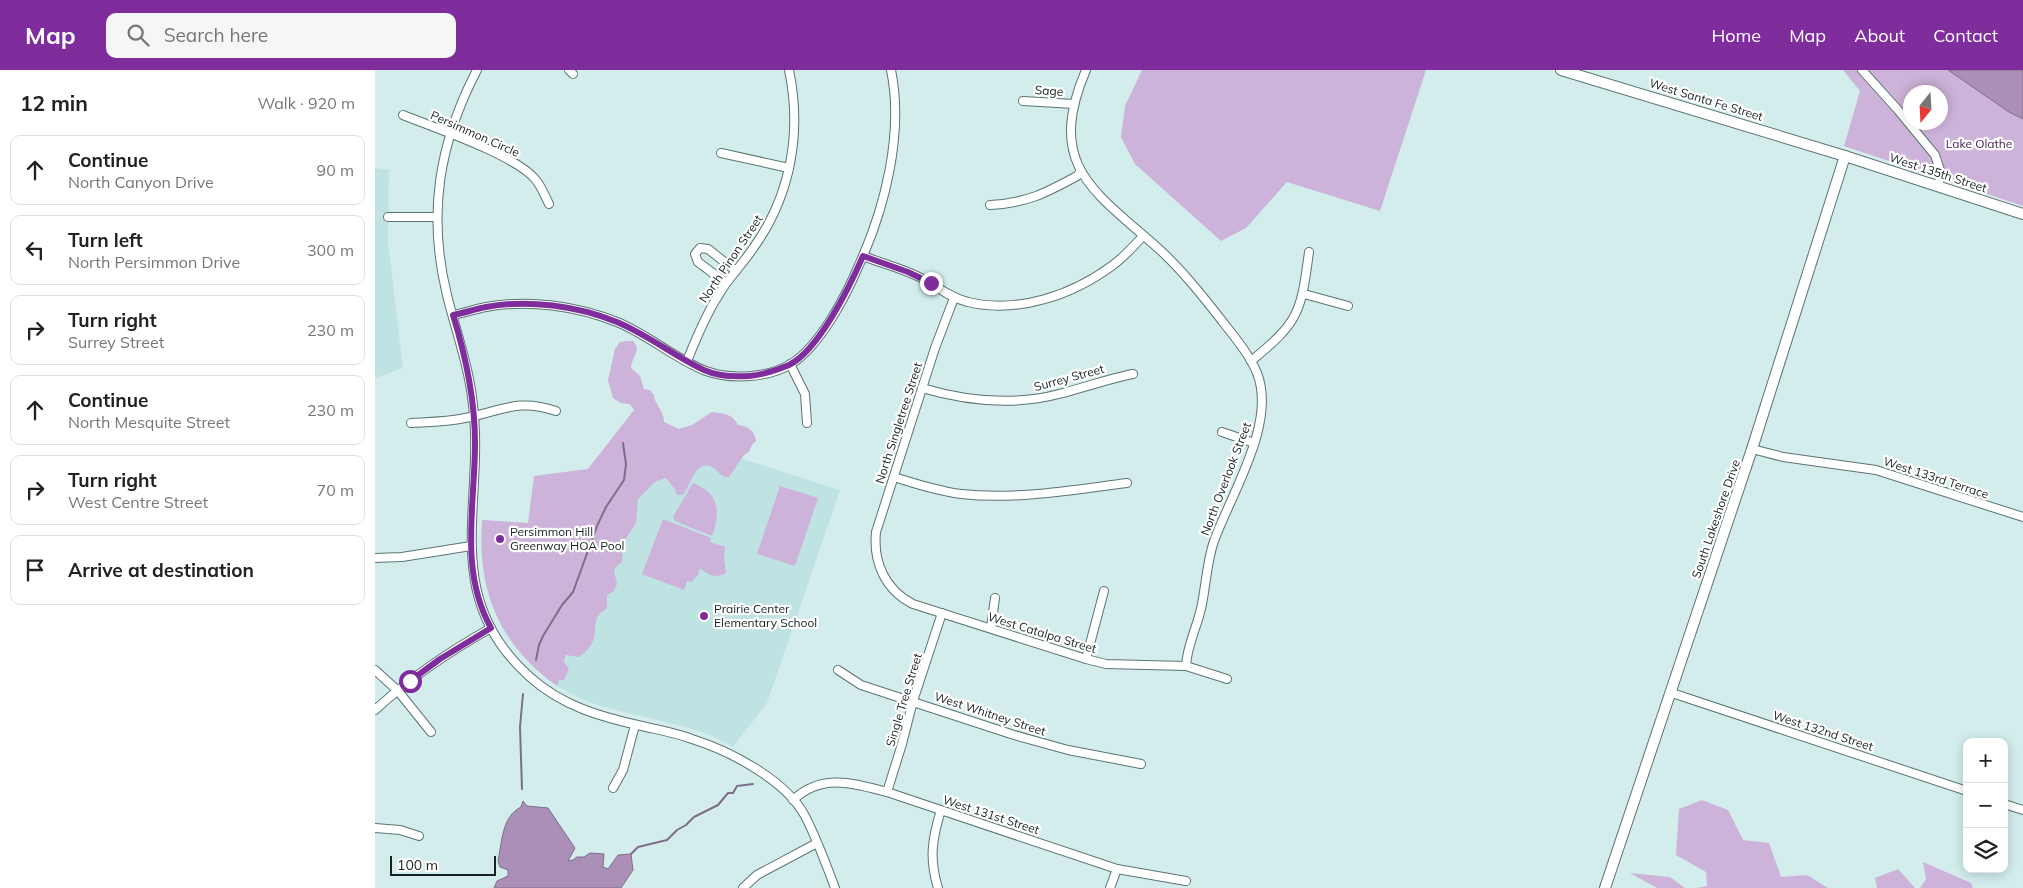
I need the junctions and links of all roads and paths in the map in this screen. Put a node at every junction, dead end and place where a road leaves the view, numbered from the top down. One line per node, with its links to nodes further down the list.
1 (477, 70): 10 (street)
2 (789, 70): 13 (street, North Pinon Street)
3 (891, 70): 23 (street)
4 (1086, 70): 8 (street, North Overlook Street)
5 (1561, 70): 12 (street, West Santa Fe Street)
6 (1863, 70): 15 (street)
7 (1023, 101): 8 (street, Sage)
8 (1074, 104): 14 (street, North Overlook Street)
9 (403, 115): 10 (street, Persimmon Circle)
10 (449, 134): 16 (street, Persimmon Circle); 20 (street)
11 (721, 153): 13 (street)
12 (1845, 156): 15 (street, West 135th Street); 41 (street, South Lakeshore Drive)
13 (789, 168): 24 (street, North Pinon Street)
14 (1081, 171): 17 (street); 21 (street, North Overlook Street)
15 (1938, 186): 18 (street, West 135th Street)
16 (549, 204)
17 (990, 205)
18 (2023, 214)
19 (388, 217): 20 (street)
20 (437, 217): 29 (street)
21 (1143, 236): 27 (street); 30 (street, North Overlook Street)
22 (1309, 252): 26 (street)
23 (863, 256): 27 (street); 32 (street)
24 (736, 271): 25 (street, North Pinon Street); 25 (street)
25 (726, 283): 31 (street, North Pinon Street)
26 (1304, 294): 28 (street); 30 (street)
27 (954, 298): 34 (street, North Singletree Street)
28 (1348, 306)
29 (453, 315): 31 (street); 36 (street)
30 (1251, 360): 40 (street, North Overlook Street)
31 (687, 361): 32 (street)
32 (790, 364): 38 (street)
33 (1133, 374): 34 (street, Surrey Street)
34 (922, 388): 42 (street, North Singletree Street)
35 (555, 411): 36 (street)
36 (474, 415): 37 (street); 45 (street)
37 (411, 423)
38 (807, 423)
39 (1222, 432): 40 (street)
40 (1254, 444): 54 (street, North Overlook Street)
41 (1752, 449): 44 (street, West 133rd Terrace); 59 (street, South Lakeshore Drive)
42 (894, 477): 43 (street); 46 (street, North Singletree Street)
43 (1127, 483)
44 (2023, 517)
45 (471, 546): 47 (street); 51 (street)
46 (876, 557): 50 (street, West Catalpa Street)
47 (375, 558)
48 (1104, 590): 53 (street)
49 (995, 598): 52 (street)
50 (942, 613): 52 (street, West Catalpa Street); 60 (street, Single Tree Street)
51 (491, 628): 58 (street); 62 (street)
52 (991, 628): 53 (street, West Catalpa Street)
53 (1085, 659): 54 (street, West Catalpa Street)
54 (1186, 666): 57 (street, West Catalpa Street)
55 (375, 670): 58 (street)
56 (838, 670): 60 (street, West Whitney Street)
57 (1227, 679)
58 (398, 690): 61 (street); 63 (street)
59 (1672, 693): 66 (street, West 132nd Street); 81 (street, South Lakeshore Drive)
60 (913, 701): 64 (street, West Whitney Street); 67 (street, Single Tree Street)
61 (375, 710)
62 (635, 725): 65 (street); 68 (street)
63 (431, 732)
64 (1141, 764)
65 (613, 788)
66 (1963, 790)
67 (887, 792): 68 (street, West 131st Street); 70 (street, West 131st Street)
68 (793, 800): 74 (street)
69 (2008, 805): 71 (street)
70 (941, 810): 75 (street, West 131st Street); 79 (street)
71 (2023, 810)
72 (375, 828): 73 (street)
73 (419, 836)
74 (817, 843): 77 (street); 78 (street)
75 (1117, 868): 76 (street, West 131st Street); 80 (street)
76 (1186, 881)
77 (743, 888)
78 (835, 888)
79 (938, 888)
80 (1110, 888)
81 (1605, 888)

